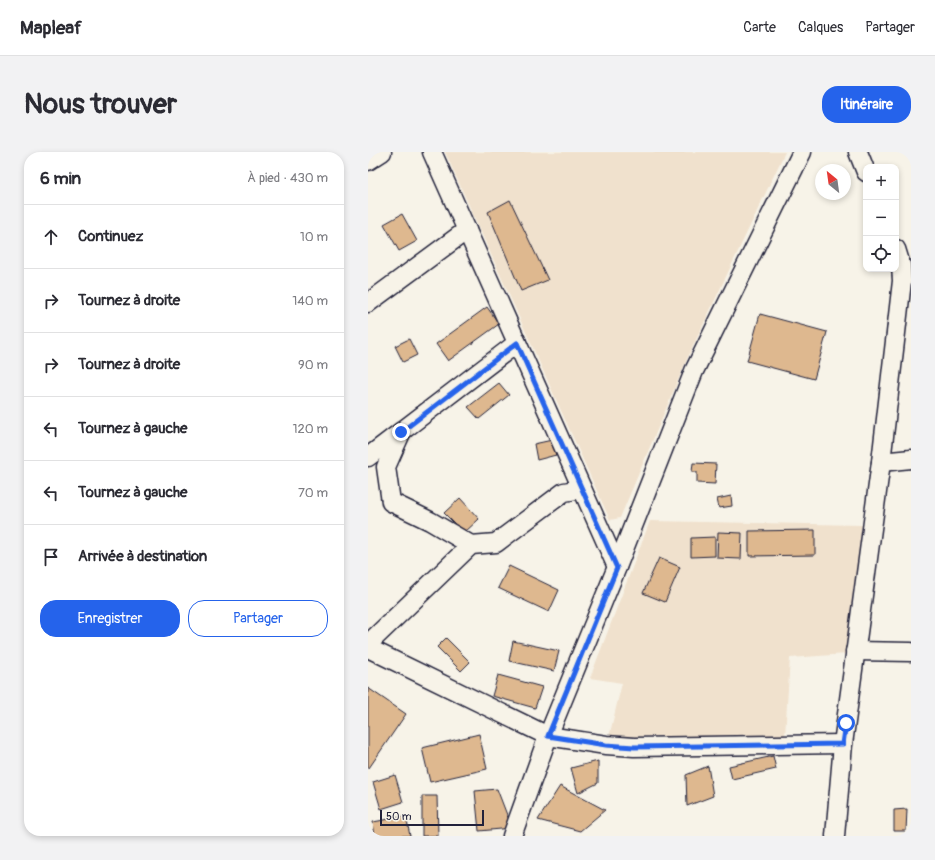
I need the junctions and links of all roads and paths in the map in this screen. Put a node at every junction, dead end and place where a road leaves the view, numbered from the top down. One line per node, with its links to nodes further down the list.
1 (382, 152): 5 (street)
2 (432, 152): 7 (street)
3 (802, 152): 17 (street)
4 (858, 152): 6 (street)
5 (368, 161)
6 (863, 164)
7 (467, 230): 9 (street); 10 (street)
8 (899, 259): 14 (street)
9 (368, 303)
10 (517, 343): 11 (street); 15 (street)
11 (401, 432): 12 (street); 16 (street)
12 (368, 457)
13 (911, 459): 14 (street)
14 (881, 462): 20 (street)
15 (582, 489): 16 (street); 17 (street)
16 (471, 545): 18 (street)
17 (617, 568): 22 (street)
18 (368, 644)
19 (368, 648): 22 (street)
20 (855, 651): 21 (street); 23 (street)
21 (911, 652)
22 (548, 736): 23 (street); 24 (street)
23 (843, 744): 25 (street)
24 (512, 836)
25 (834, 836)

